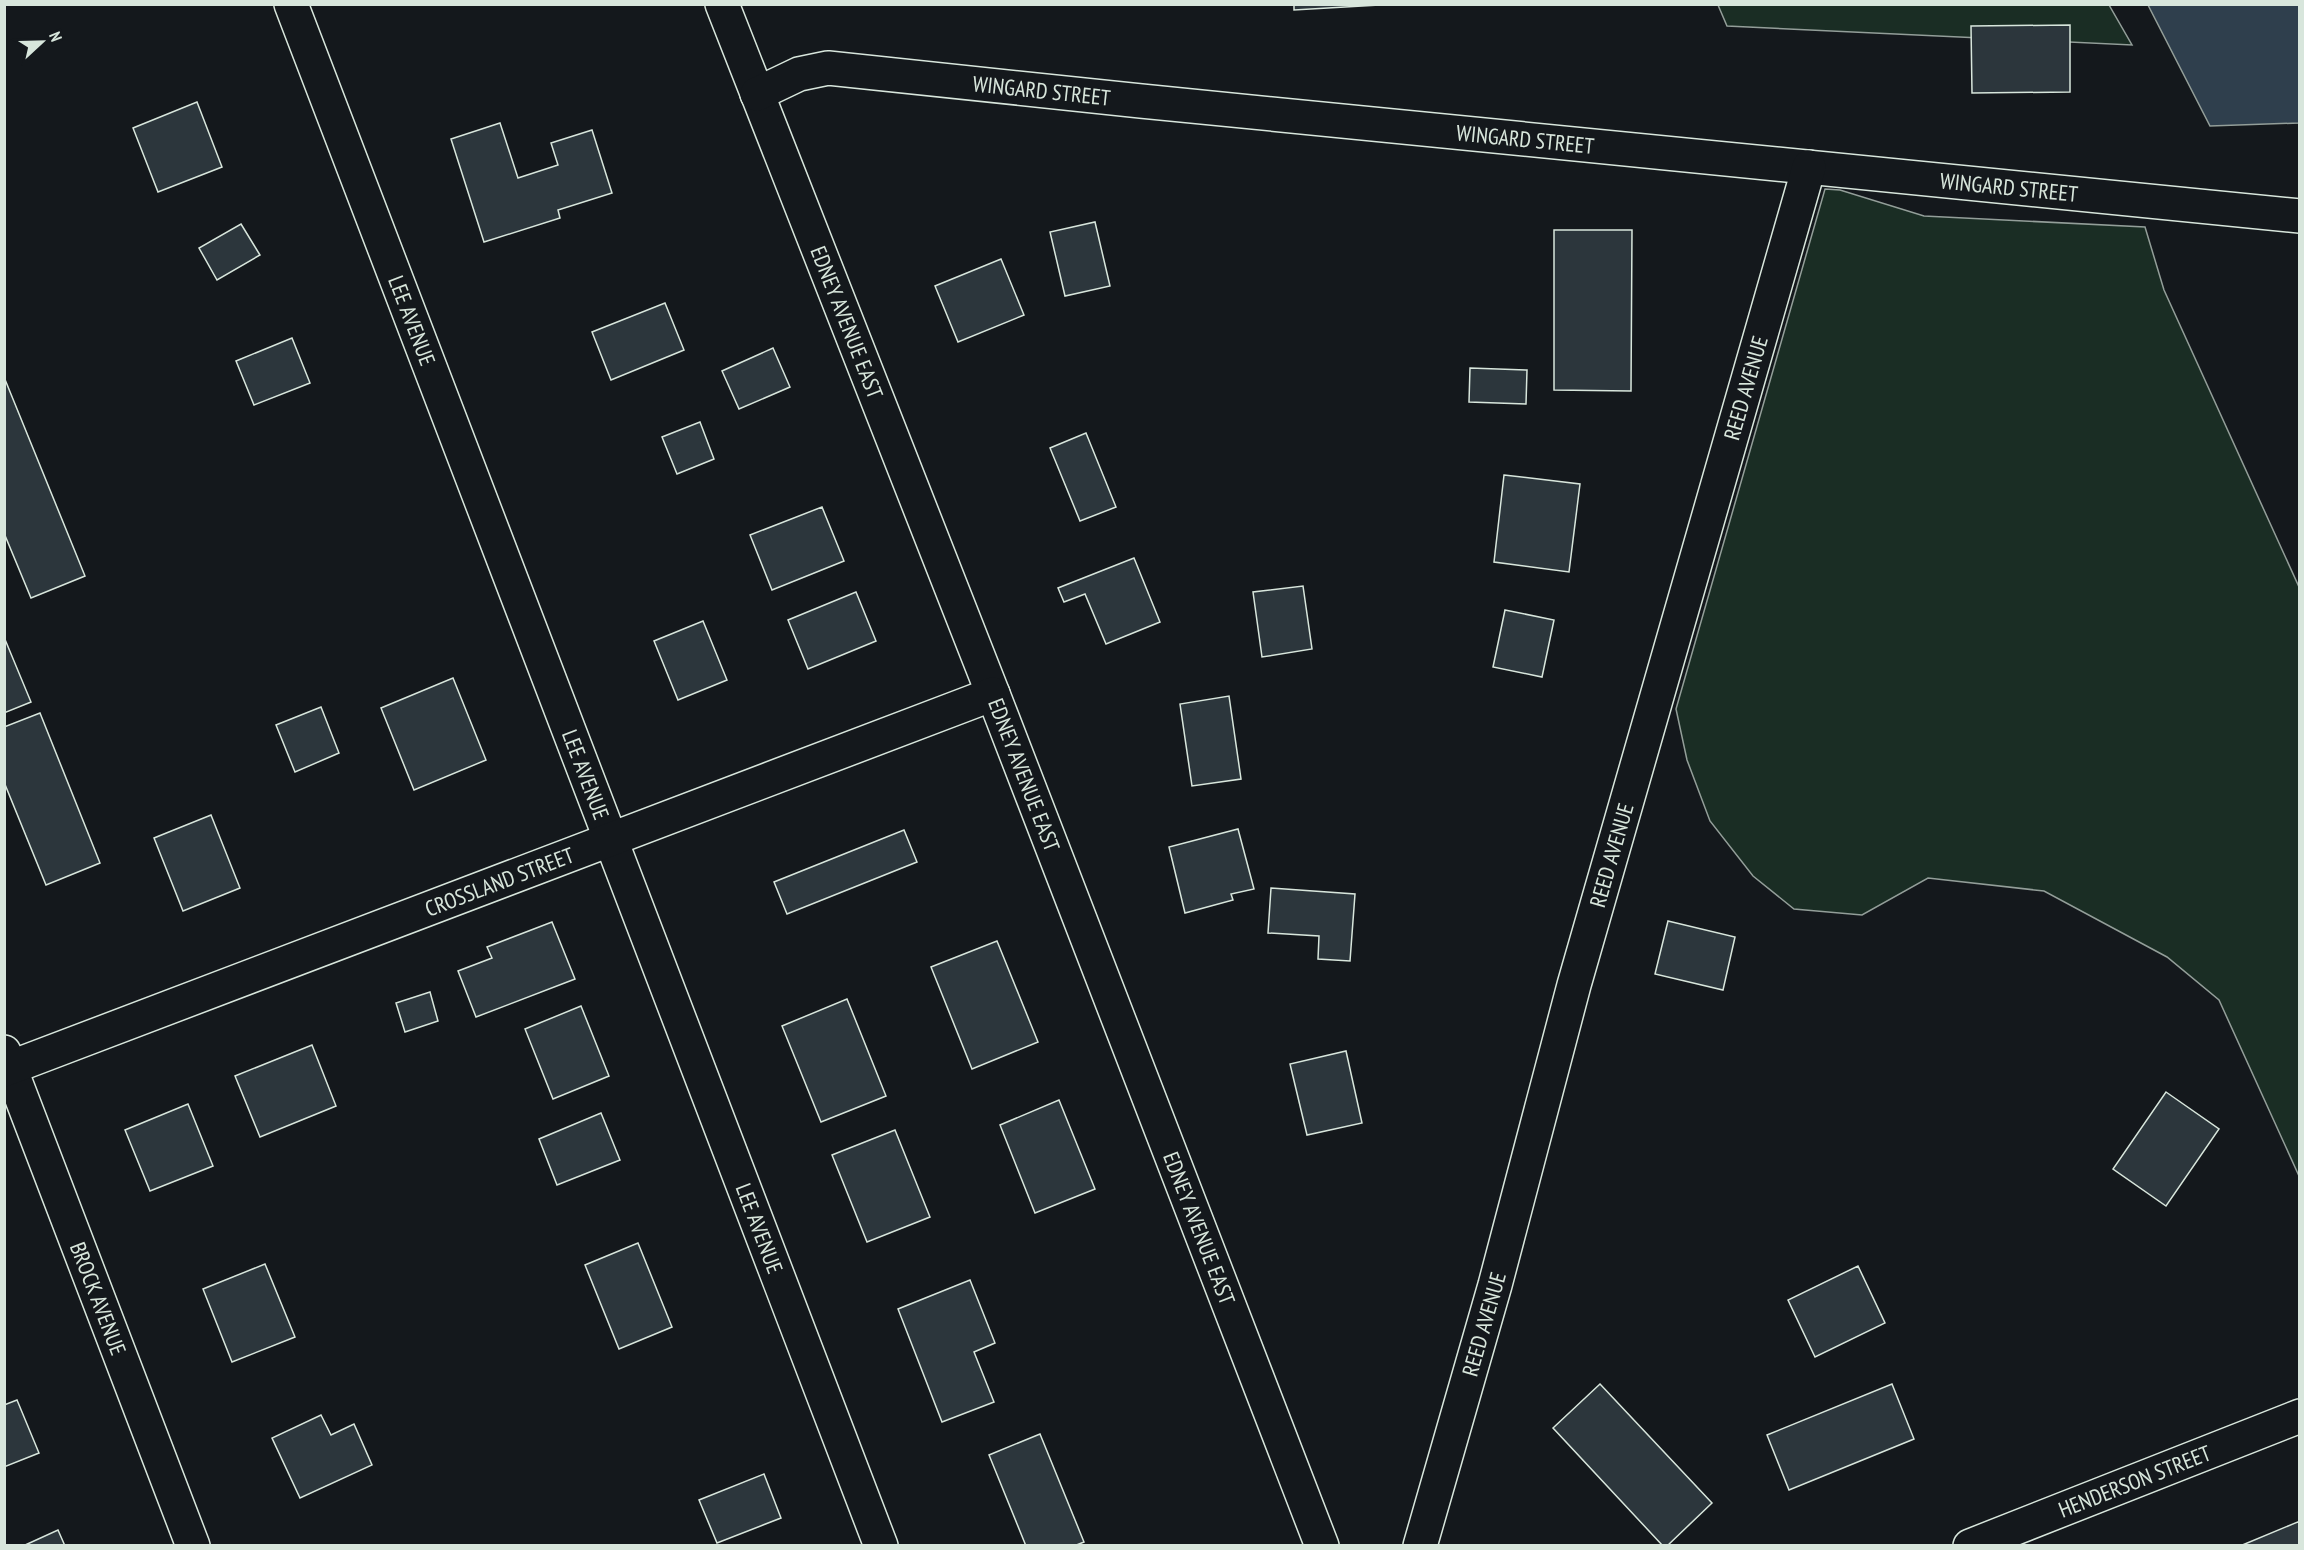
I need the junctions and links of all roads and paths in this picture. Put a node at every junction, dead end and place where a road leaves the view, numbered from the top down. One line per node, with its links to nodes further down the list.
1 (291, 4): 7 (street, LEE AVENUE)
2 (722, 4): 3 (street, EDNEY AVENUE EAST)
3 (757, 94): 4 (street, WINGARD STREET); 6 (street, EDNEY AVENUE EAST)
4 (1809, 167): 5 (street, WINGARD STREET); 13 (street, REED AVENUE)
5 (2300, 216)
6 (993, 694): 7 (street, CROSSLAND STREET); 12 (street, EDNEY AVENUE EAST)
7 (612, 838): 8 (street, CROSSLAND STREET); 11 (street, LEE AVENUE)
8 (6, 1063): 10 (street, BROCK AVENUE)
9 (2300, 1416): 14 (street, HENDERSON STREET)
10 (193, 1545)
11 (881, 1545)
12 (1322, 1545)
13 (1420, 1545)
14 (1970, 1545)

